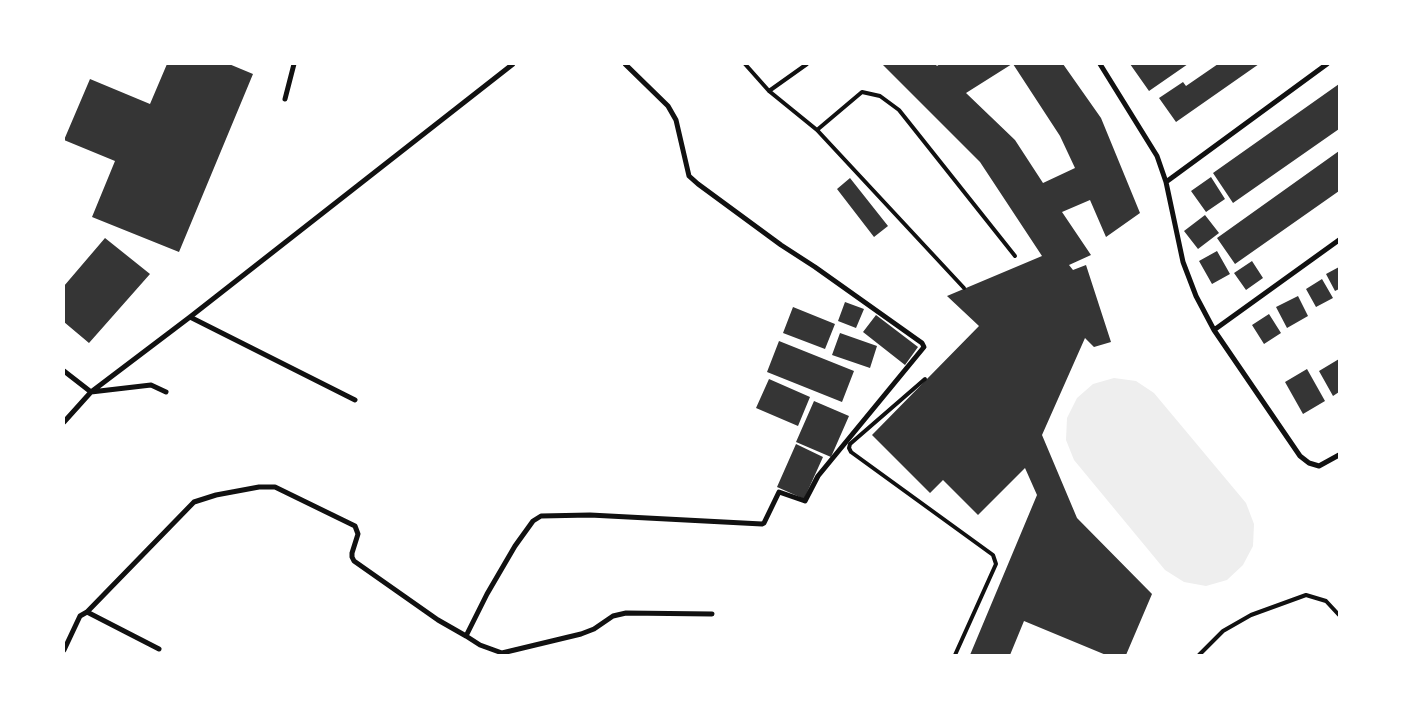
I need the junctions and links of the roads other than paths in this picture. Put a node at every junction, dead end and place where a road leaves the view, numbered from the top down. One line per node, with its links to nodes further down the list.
1 (294, 64): 9 (street)
2 (513, 64): 15 (street)
3 (625, 64): 27 (street)
4 (745, 64): 8 (lane)
5 (807, 64): 8 (lane)
6 (1100, 64): 11 (street)
7 (1327, 64): 11 (street)
8 (769, 91): 10 (lane)
9 (285, 99)
10 (817, 130): 13 (lane); 14 (lane)
11 (1166, 182): 16 (street)
12 (1339, 240): 16 (street)
13 (1015, 256)
14 (964, 288)
15 (190, 318): 19 (street); 21 (street)
16 (1214, 330): 23 (street)
17 (64, 372): 19 (street)
18 (925, 379): 30 (lane)
19 (91, 392): 20 (street); 22 (street)
20 (166, 392)
21 (355, 400)
22 (64, 422)
23 (1339, 455)
24 (87, 612): 27 (street); 28 (street); 29 (street)
25 (712, 614): 27 (street)
26 (1339, 615): 31 (lane)
27 (466, 636)
28 (159, 649)
29 (64, 650)
30 (956, 655)
31 (1199, 655)

